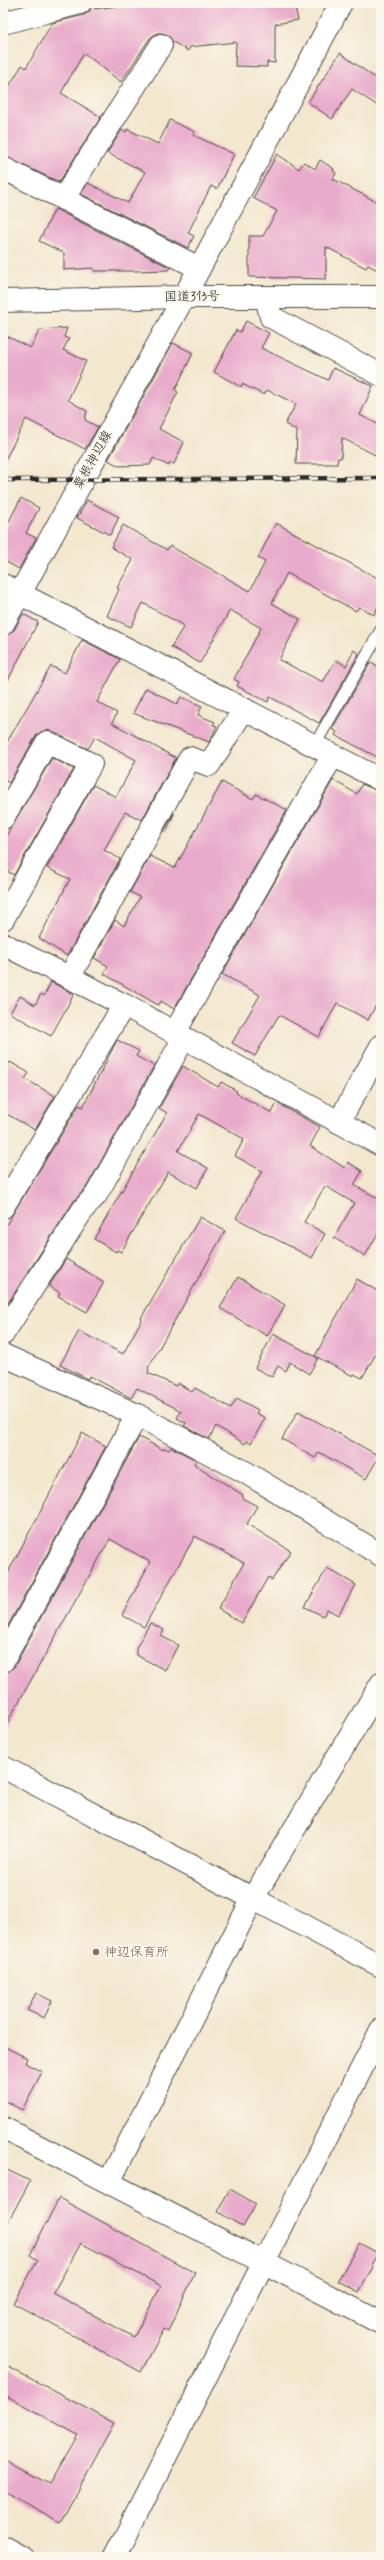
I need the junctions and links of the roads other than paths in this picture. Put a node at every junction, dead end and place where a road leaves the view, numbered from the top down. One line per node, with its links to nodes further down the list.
1 (80, 3): 3 (main road)
2 (341, 3): 7 (main road, 粟根神辺線)
3 (3, 23)
4 (161, 44): 6 (main road)
5 (3, 168): 6 (main road)
6 (63, 200): 7 (main road)
7 (199, 268): 8 (main road, 粟根神辺線)
8 (184, 297): 9 (main road, 国道313号); 11 (main road, 国道313号); 13 (main road, 粟根神辺線)
9 (266, 297): 10 (main road, 国道313号); 12 (main road)
10 (381, 297)
11 (3, 301)
12 (381, 375)
13 (12, 589): 14 (main road, 粟根神辺線); 16 (main road)
14 (3, 624)
15 (381, 630): 17 (lane)
16 (244, 709): 17 (main road); 22 (main road)
17 (323, 750): 18 (main road); 24 (main road)
18 (381, 780)
19 (3, 818): 20 (main road)
20 (3, 919)
21 (3, 944): 22 (main road)
22 (70, 976): 23 (main road)
23 (124, 1005): 24 (main road); 28 (main road)
24 (180, 1035): 26 (main road); 29 (main road)
25 (381, 1046): 26 (main road)
26 (339, 1122): 27 (main road)
27 (381, 1144)
28 (3, 1207)
29 (3, 1334)
30 (3, 1355): 31 (main road)
31 (137, 1415): 32 (main road); 33 (main road)
32 (381, 1555)
33 (3, 1661)
34 (381, 1684): 36 (main road)
35 (3, 1767): 36 (main road)
36 (253, 1898): 37 (main road); 40 (main road)
37 (381, 1966)
38 (381, 2030): 41 (main road)
39 (3, 2128): 40 (main road)
40 (108, 2182): 41 (main road)
41 (263, 2262): 42 (main road); 45 (main road)
42 (381, 2324)
43 (3, 2546): 44 (main road)
44 (21, 2557)
45 (115, 2557)

